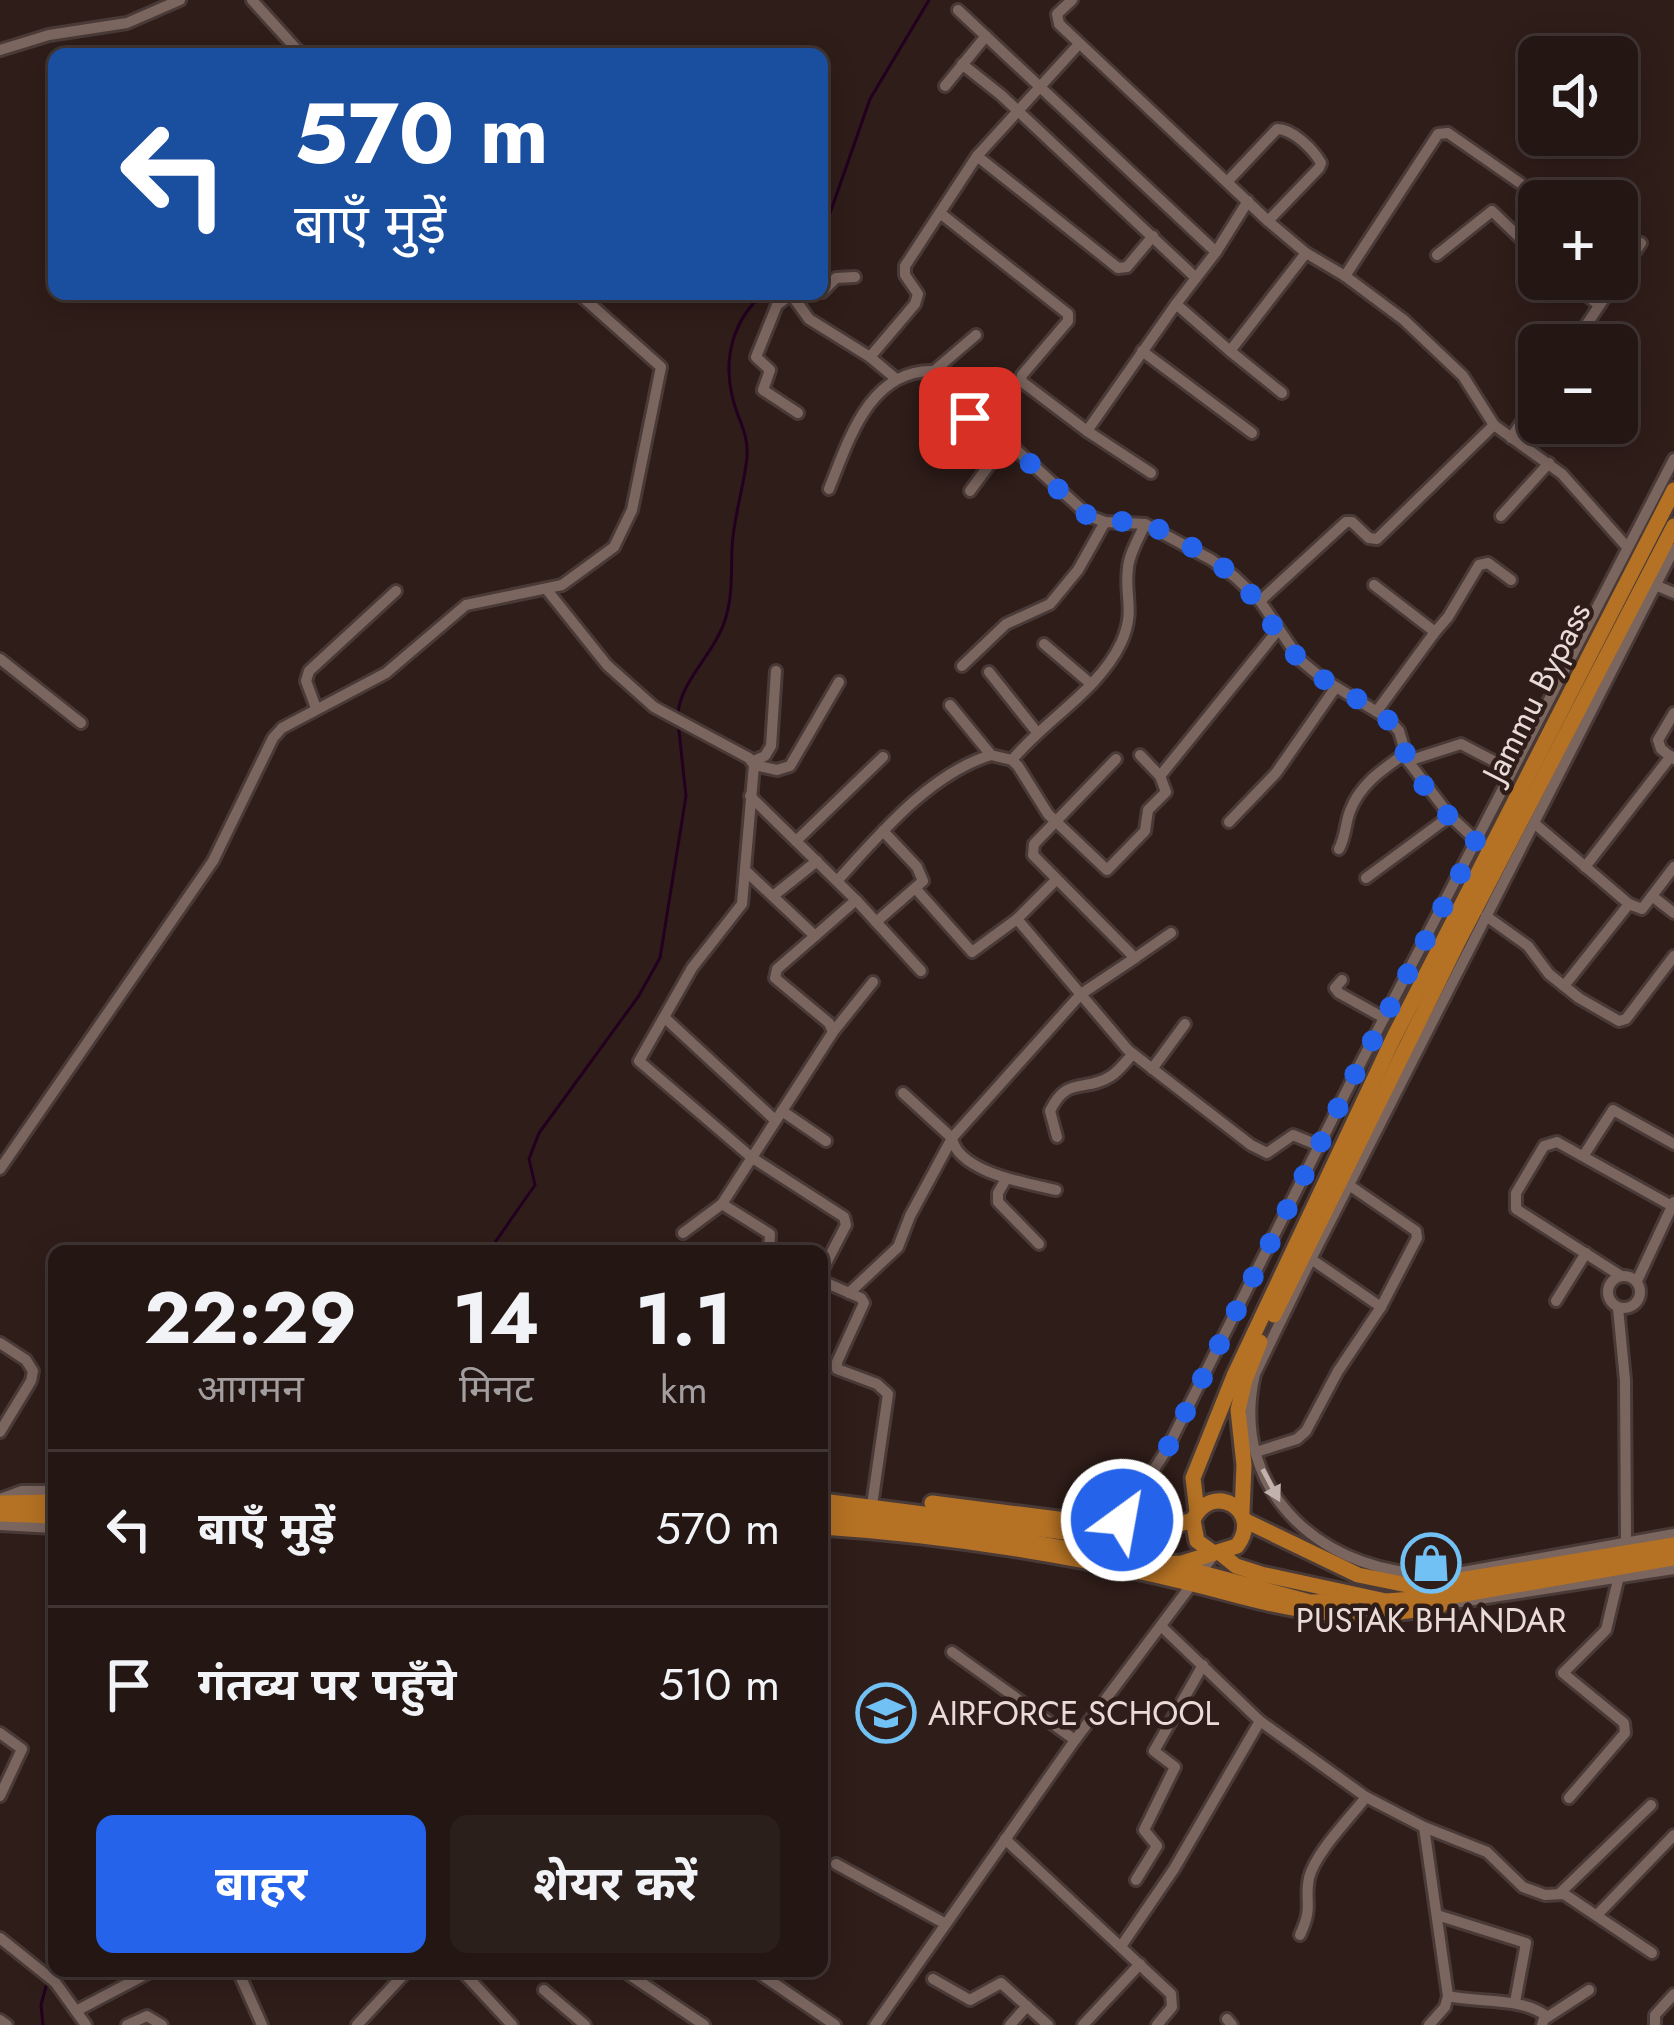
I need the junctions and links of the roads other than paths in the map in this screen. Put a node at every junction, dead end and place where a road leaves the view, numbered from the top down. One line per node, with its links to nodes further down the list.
1 (180, 0): 8 (street)
2 (252, 0): 7 (street)
3 (1072, 0): 6 (street)
4 (958, 10): 5 (street)
5 (986, 36): 9 (street); 11 (street)
6 (1079, 44): 11 (street); 14 (street)
7 (296, 48)
8 (0, 50)
9 (962, 64): 10 (street); 12 (street)
10 (944, 86)
11 (1039, 86): 12 (street); 23 (street)
12 (1017, 110): 13 (street); 19 (street)
13 (977, 156): 17 (street); 19 (street)
14 (1227, 182): 16 (street); 18 (street)
15 (1518, 182): 26 (street)
16 (1248, 201): 18 (street); 23 (street)
17 (940, 212): 43 (street); 50 (street)
18 (1268, 221): 24 (street)
19 (1153, 236): 28 (street)
20 (1518, 236): 25 (street)
21 (1641, 243): 22 (street)
22 (1638, 246)
23 (1216, 252): 28 (street)
24 (1306, 253): 26 (street); 42 (street)
25 (1437, 255)
26 (1345, 276): 48 (street)
27 (855, 277): 29 (street)
28 (1196, 278): 36 (street)
29 (828, 286)
30 (586, 300): 69 (street)
31 (782, 300): 47 (street)
32 (797, 300): 38 (street)
33 (814, 300): 38 (street)
34 (1593, 300): 37 (street)
35 (1602, 300): 37 (street)
36 (1176, 304): 41 (street); 42 (street)
37 (1599, 305): 39 (street)
38 (804, 311): 43 (street)
39 (1587, 324)
40 (976, 334): 44 (street)
41 (1142, 351): 50 (street); 51 (street)
42 (1230, 351): 46 (street)
43 (870, 357): 45 (street)
44 (934, 371): 45 (street); 53 (street)
45 (895, 378): 57 (street)
46 (1282, 393)
47 (798, 412)
48 (1494, 425): 52 (street); 72 (street)
49 (1518, 427): 52 (street)
50 (1088, 431): 56 (street)
51 (1252, 433)
52 (1511, 437): 55 (street)
53 (1006, 442): 58 (street); 61 (street)
54 (1674, 459): 64 (street)
55 (1549, 463): 60 (street); 64 (street)
56 (1151, 473)
57 (829, 489)
58 (970, 490)
59 (1674, 490): 107 (highway, Jammu Bypass)
60 (1501, 516)
61 (1105, 522): 62 (street); 77 (street)
62 (1144, 524): 72 (street); 81 (street)
63 (1674, 526): 181 (highway, Jammu Bypass)
64 (1624, 544): 82 (street)
65 (1674, 549): 68 (street)
66 (1511, 580): 74 (street)
67 (1373, 584): 74 (street)
68 (1655, 585): 71 (street); 104 (street)
69 (547, 590): 85 (street); 97 (street)
70 (396, 591): 85 (street)
71 (1674, 593)
72 (1260, 601): 73 (street)
73 (1278, 630): 83 (street); 99 (street)
74 (1435, 632): 86 (street)
75 (1045, 644): 81 (street)
76 (0, 659): 88 (street)
77 (962, 666)
78 (776, 671): 97 (street)
79 (989, 672): 89 (street)
80 (839, 682): 97 (street)
81 (1091, 684): 89 (street)
82 (1553, 684): 98 (street); 107 (street)
83 (1336, 687): 86 (street); 103 (street)
84 (950, 705): 91 (street)
85 (316, 708): 149 (street)
86 (1377, 711): 92 (street)
87 (1674, 713): 93 (street)
88 (80, 723)
89 (1036, 731): 96 (street)
90 (1140, 754): 99 (street)
91 (991, 755): 96 (street); 105 (street)
92 (1407, 757): 98 (street); 101 (street); 108 (street)
93 (1672, 757): 111 (street)
94 (883, 758): 106 (street)
95 (1116, 759): 102 (street)
96 (1012, 760): 102 (street)
97 (754, 763): 100 (street)
98 (1509, 770): 107 (street)
99 (1160, 776): 102 (street)
100 (750, 796): 106 (street); 112 (street)
101 (1450, 816): 107 (street); 113 (street)
102 (1056, 820): 114 (street)
103 (1229, 822)
104 (1534, 823): 111 (street); 122 (street)
105 (883, 831): 115 (street); 116 (street)
106 (796, 841): 109 (street)
107 (1479, 844): 135 (street); 180 (highway, Jammu Bypass)
108 (1339, 849)
109 (817, 861): 115 (street); 117 (street)
110 (1674, 866): 118 (street)
111 (1585, 867): 120 (street)
112 (748, 873): 117 (street); 134 (street)
113 (1366, 878)
114 (1056, 880): 123 (street); 128 (street)
115 (837, 881): 119 (street)
116 (916, 889): 123 (street); 124 (street)
117 (773, 896): 126 (street)
118 (1652, 896): 120 (street); 121 (street)
119 (856, 900): 124 (street); 126 (street)
120 (1629, 904): 132 (street)
121 (1674, 913)
122 (1486, 916): 132 (street); 151 (street)
123 (1017, 919): 133 (street)
124 (876, 922): 129 (street)
125 (1171, 933): 128 (street)
126 (815, 936): 137 (street)
127 (1674, 956): 132 (street)
128 (1135, 958): 133 (street)
129 (921, 971)
130 (1342, 980): 135 (street)
131 (873, 982): 137 (street)
132 (1564, 986)
133 (1081, 994): 138 (street); 143 (street)
134 (665, 1018): 141 (street); 148 (street)
135 (1384, 1018): 146 (street)
136 (1185, 1024): 139 (street)
137 (833, 1032): 141 (street)
138 (1133, 1054): 139 (street); 142 (street)
139 (1152, 1069): 146 (street)
140 (903, 1093): 143 (street)
141 (778, 1115): 144 (street); 148 (street)
142 (1057, 1137)
143 (951, 1140): 150 (street); 164 (street)
144 (826, 1141)
145 (1674, 1144): 147 (street)
146 (1320, 1146): 184 (street)
147 (1584, 1155): 154 (street); 158 (street)
148 (751, 1157): 153 (street); 159 (street)
149 (0, 1169)
150 (1006, 1179): 152 (street); 156 (street)
151 (1349, 1185): 160 (street); 166 (street)
152 (1056, 1190)
153 (722, 1204): 155 (street); 157 (street)
154 (1673, 1204): 162 (street)
155 (683, 1233)
156 (1039, 1244)
157 (769, 1245)
158 (1586, 1253): 161 (street); 165 (street)
159 (828, 1258)
160 (1311, 1258): 166 (street); 170 (street)
161 (1621, 1276): 162 (street); 167 (street)
162 (1636, 1281): 167 (street)
163 (828, 1285): 164 (street)
164 (849, 1293): 173 (street)
165 (1556, 1300)
166 (1381, 1307): 170 (street)
167 (1618, 1308): 190 (street)
168 (0, 1343): 169 (street)
169 (0, 1432)
170 (1256, 1452): 197 (street, one-way to 197)
171 (48, 1491): 174 (street)
172 (828, 1491): 173 (highway)
173 (873, 1500): 176 (highway); 179 (highway); 182 (highway)
174 (0, 1501): 175 (highway)
175 (48, 1502)
176 (965, 1507): 184 (highway); 187 (highway)
177 (0, 1514): 178 (highway)
178 (48, 1516)
179 (912, 1516): 185 (highway); 187 (highway)
180 (1195, 1516): 181 (highway); 187 (highway); 193 (highway)
181 (1244, 1517): 193 (highway); 200 (highway)
182 (828, 1518)
183 (828, 1520): 185 (highway)
184 (1122, 1520)
185 (855, 1523): 192 (highway)
186 (0, 1525): 188 (street)
187 (978, 1527): 192 (highway); 195 (highway)
188 (48, 1528)
189 (1674, 1534): 190 (street)
190 (1626, 1540): 197 (street)
191 (1674, 1545): 200 (highway)
192 (992, 1546): 199 (highway)
193 (1216, 1552): 195 (highway); 199 (street); 201 (highway)
194 (1674, 1558): 200 (highway)
195 (1170, 1565): 199 (highway)
196 (1674, 1569): 198 (street)
197 (1442, 1574): 200 (street)
198 (1619, 1576): 202 (street); 212 (street)
199 (1197, 1580): 201 (highway); 202 (highway); 203 (street)
200 (1415, 1594): 201 (highway); 202 (street)
201 (1367, 1599)
202 (1440, 1606)
203 (1162, 1628): 205 (street); 208 (street)
204 (952, 1652): 208 (street)
205 (1203, 1665): 206 (street); 218 (street)
206 (1259, 1721): 211 (street); 225 (street)
207 (0, 1733): 209 (street)
208 (1075, 1740): 216 (street)
209 (3, 1780): 210 (street)
210 (0, 1796)
211 (1366, 1798): 214 (street); 223 (street)
212 (1569, 1798)
213 (1651, 1805): 219 (street)
214 (1424, 1827): 219 (street); 220 (street)
215 (1674, 1835): 221 (street)
216 (1005, 1839): 222 (street); 225 (street)
217 (836, 1864): 222 (street)
218 (1136, 1880)
219 (1560, 1893): 221 (street)
220 (1437, 1915): 238 (street); 239 (street)
221 (1598, 1915): 226 (street)
222 (944, 1922): 252 (street)
223 (1300, 1935)
224 (1, 1942): 241 (street)
225 (1122, 1946): 227 (street)
226 (1652, 1953)
227 (1140, 1964): 255 (street); 256 (street)
228 (141, 1977): 241 (street)
229 (241, 1977): 246 (street)
230 (401, 1977): 247 (street)
231 (468, 1977): 248 (street)
232 (633, 1977): 250 (street)
233 (765, 1977): 251 (street)
234 (933, 1979): 240 (street)
235 (544, 1990): 249 (street)
236 (1589, 1990): 242 (street)
237 (1674, 1994): 258 (street)
238 (1448, 1996): 239 (street); 257 (street)
239 (1515, 2002): 242 (street)
240 (1027, 2006): 253 (street); 254 (street)
241 (76, 2011): 243 (street)
242 (1544, 2021)
243 (86, 2025)
244 (127, 2025): 245 (street)
245 (162, 2025)
246 (262, 2025)
247 (357, 2025)
248 (512, 2025)
249 (585, 2025)
250 (704, 2025)
251 (836, 2025)
252 (875, 2025)
253 (1010, 2025)
254 (1048, 2025)
255 (1083, 2025)
256 (1157, 2025)
257 (1430, 2025)
258 (1655, 2025)

